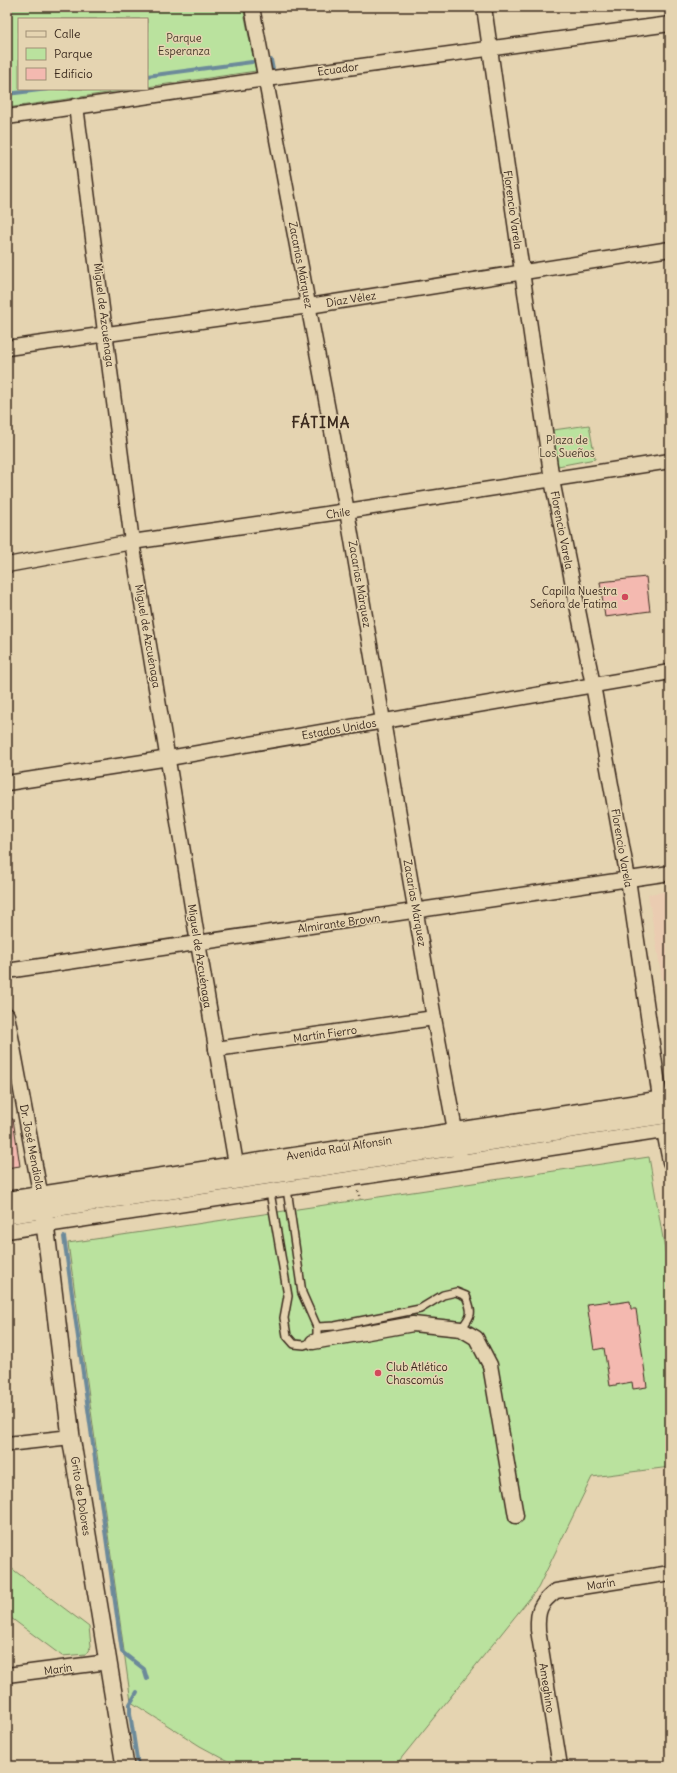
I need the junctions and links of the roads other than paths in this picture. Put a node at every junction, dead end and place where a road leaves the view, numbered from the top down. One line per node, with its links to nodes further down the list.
1 (252, 7): 5 (street, Zacarias Márquez)
2 (484, 7): 4 (street, Florencio Varela)
3 (670, 24): 4 (street, Ecuador)
4 (489, 48): 5 (street, Ecuador); 9 (street, Florencio Varela)
5 (266, 79): 6 (street, Ecuador); 10 (street, Zacarias Márquez)
6 (76, 106): 7 (street, Ecuador); 11 (street, Miguel de Azcuénaga)
7 (7, 117)
8 (670, 249): 9 (street, Díaz Vélez)
9 (522, 271): 10 (street, Díaz Vélez); 14 (street, Florencio Varela)
10 (309, 306): 11 (street, Díaz Vélez); 15 (street, Zacarias Márquez)
11 (106, 334): 12 (street, Díaz Vélez); 16 (street, Miguel de Azcuénaga)
12 (7, 348)
13 (670, 461): 14 (street, Chile)
14 (552, 480): 15 (street, Chile); 19 (street, Florencio Varela)
15 (347, 511): 16 (street, Chile); 20 (street, Zacarias Márquez)
16 (132, 542): 17 (street, Chile); 21 (street, Miguel de Azcuénaga)
17 (7, 565)
18 (670, 672): 19 (street, Estados Unidos)
19 (593, 684): 20 (street, Estados Unidos); 24 (street, Florencio Varela)
20 (384, 721): 21 (street, Estados Unidos); 25 (street, Zacarias Márquez)
21 (169, 758): 22 (street, Estados Unidos); 26 (street, Miguel de Azcuénaga)
22 (7, 783)
23 (670, 873): 24 (street, Almirante Brown)
24 (628, 879): 25 (street, Almirante Brown); 31 (street, Florencio Varela)
25 (417, 912): 26 (street, Almirante Brown); 29 (street, Zacarias Márquez)
26 (198, 943): 27 (street, Almirante Brown); 30 (street, Miguel de Azcuénaga)
27 (7, 972)
28 (7, 1015): 39 (street, Dr. José Mendiola)
29 (434, 1018): 30 (street, Martín Fierro); 33 (street, Zacarias Márquez)
30 (216, 1049): 35 (street, Miguel de Azcuénaga)
31 (666, 1103): 33 (main road, Avenida Raúl Alfonsín)
32 (667, 1131): 33 (street, Avenida Raúl Alfonsín); 34 (street)
33 (458, 1146): 35 (street, Avenida Raúl Alfonsín); 36 (street, Avenida Raúl Alfonsín); 39 (main road, Avenida Raúl Alfonsín)
34 (670, 1162)
35 (236, 1164): 39 (street, Avenida Raúl Alfonsín)
36 (287, 1189): 37 (street, Avenida Raúl Alfonsín); 42 (lane)
37 (270, 1192): 39 (street, Avenida Raúl Alfonsín); 44 (lane)
38 (7, 1199): 39 (street, Avenida Raúl Alfonsín)
39 (43, 1209): 40 (main road, Avenida Raúl Alfonsín); 41 (street, Avenida Raúl Alfonsín); 45 (street, Grito de Dolores)
40 (7, 1214)
41 (7, 1231)
42 (317, 1327): 43 (lane); 44 (lane)
43 (461, 1329): 44 (street); 47 (street)
44 (313, 1342)
45 (71, 1437): 46 (street); 50 (street, Grito de Dolores)
46 (7, 1444)
47 (516, 1516)
48 (670, 1573): 49 (street, Marín)
49 (539, 1609): 53 (street, Ameghino)
50 (108, 1662): 51 (street, Marín); 52 (street, Grito de Dolores)
51 (7, 1675)
52 (125, 1766)
53 (560, 1766)

